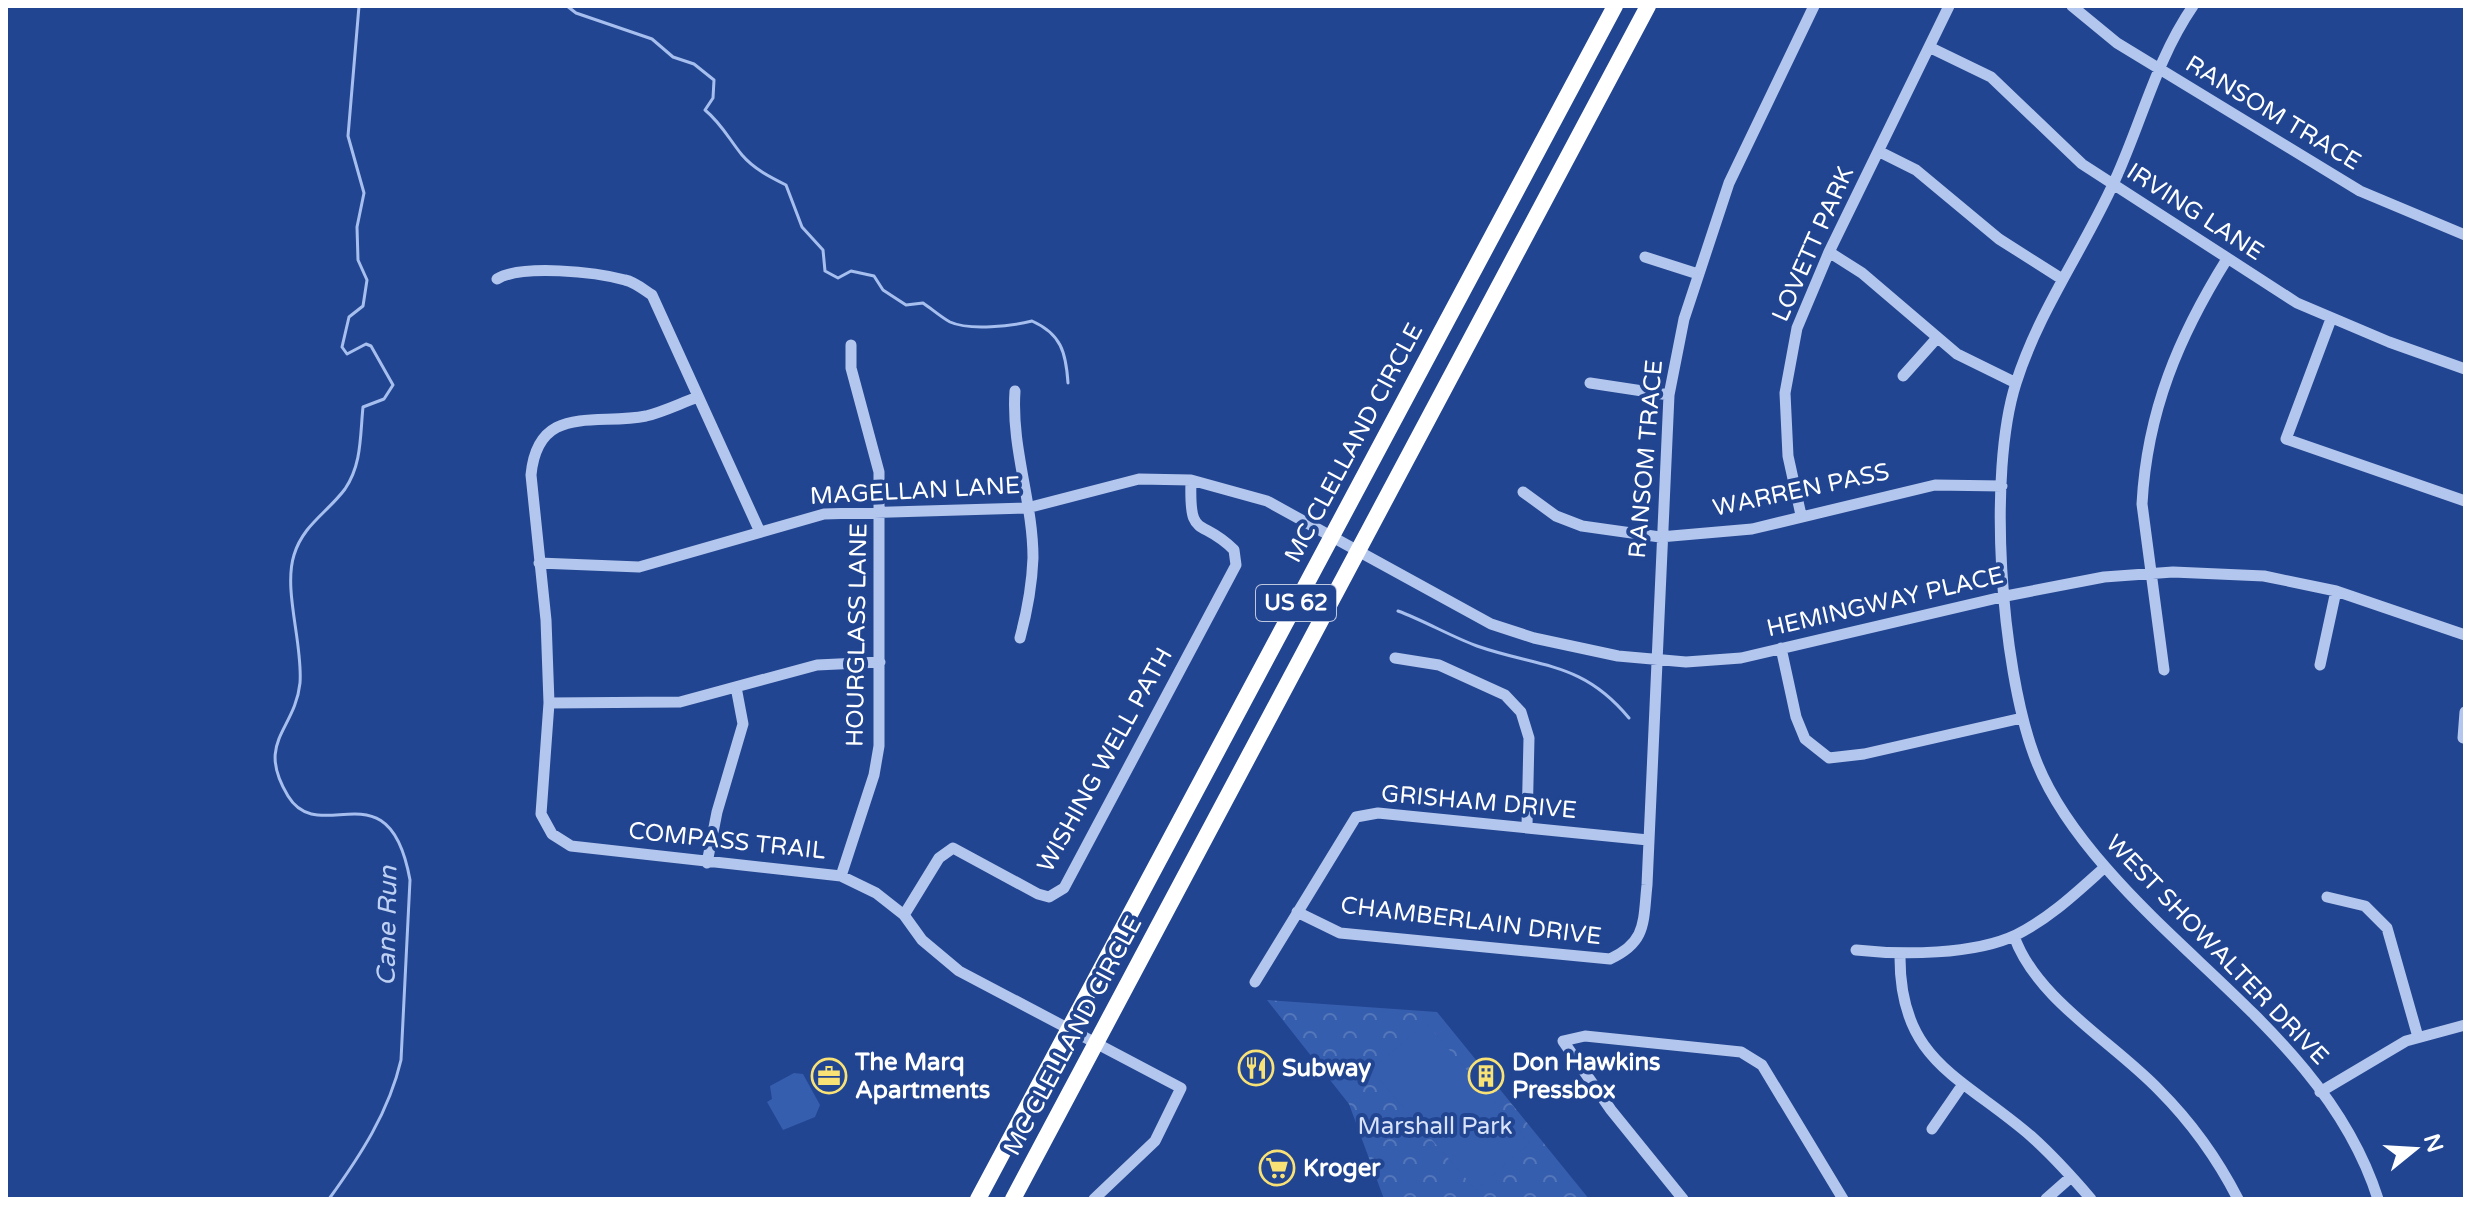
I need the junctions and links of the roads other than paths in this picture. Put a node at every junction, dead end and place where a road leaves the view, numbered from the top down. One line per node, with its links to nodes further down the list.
1 (1615, 6): 36 (highway, MC CLELLAND CIRCLE / US 62)
2 (1648, 6): 38 (highway, MC CLELLAND CIRCLE / US 62)
3 (1814, 6): 15 (street, RANSOM TRACE)
4 (1949, 6): 7 (street, LOVETT PARK)
5 (2072, 6): 8 (street, RANSOM TRACE)
6 (2193, 6): 8 (street, WEST SHOWALTER DRIVE)
7 (1929, 47): 9 (street, LOVETT PARK); 10 (street, IRVING LANE)
8 (2158, 69): 10 (street, WEST SHOWALTER DRIVE); 11 (street, RANSOM TRACE)
9 (1880, 152): 12 (street, LOVETT PARK); 17 (street)
10 (2113, 185): 14 (street, IRVING LANE); 17 (street, WEST SHOWALTER DRIVE)
11 (2465, 235)
12 (1829, 252): 19 (street); 34 (street, LOVETT PARK)
13 (1645, 257): 15 (street)
14 (2227, 259): 18 (street, IRVING LANE); 40 (street)
15 (1698, 274): 26 (street, RANSOM TRACE)
16 (497, 279): 27 (street)
17 (2062, 279): 24 (street, WEST SHOWALTER DRIVE)
18 (2331, 319): 21 (street, IRVING LANE); 31 (street)
19 (1937, 338): 22 (street); 24 (street)
20 (851, 345): 33 (street, HOURGLASS LANE)
21 (2465, 369)
22 (1903, 376)
23 (1590, 383): 26 (street)
24 (2016, 383): 29 (street, WEST SHOWALTER DRIVE)
25 (1015, 391): 32 (street)
26 (1669, 395): 37 (street, RANSOM TRACE)
27 (698, 397): 35 (street); 39 (street)
28 (1191, 480): 32 (street, MAGELLAN LANE); 36 (street, MAGELLAN LANE); 63 (street, WISHING WELL PATH)
29 (2002, 486): 34 (street, WARREN PASS); 42 (street, WEST SHOWALTER DRIVE)
30 (1523, 492): 37 (street, WARREN PASS)
31 (2465, 501)
32 (1027, 508): 33 (street, MAGELLAN LANE); 44 (street)
33 (882, 513): 35 (street, MAGELLAN LANE); 48 (street, HOURGLASS LANE)
34 (1801, 515): 37 (street, WARREN PASS)
35 (760, 532): 39 (street, MAGELLAN LANE)
36 (1332, 535): 38 (street, HEMINGWAY PLACE); 70 (highway, MC CLELLAND CIRCLE / US 62)
37 (1660, 537): 47 (street, RANSOM TRACE)
38 (1358, 551): 47 (street, HEMINGWAY PLACE); 72 (highway, MC CLELLAND CIRCLE / US 62)
39 (539, 563): 52 (street)
40 (2153, 574): 41 (street, HEMINGWAY PLACE); 42 (street, HEMINGWAY PLACE); 50 (street)
41 (2336, 591): 43 (street, HEMINGWAY PLACE); 49 (street)
42 (2006, 596): 45 (street, HEMINGWAY PLACE); 54 (street, WEST SHOWALTER DRIVE)
43 (2465, 635)
44 (1020, 638)
45 (1781, 648): 47 (street, HEMINGWAY PLACE); 54 (street)
46 (1395, 658): 56 (street)
47 (1655, 659): 57 (street, RANSOM TRACE)
48 (880, 662): 51 (street); 60 (street, HOURGLASS LANE)
49 (2320, 665)
50 (2164, 670)
51 (736, 687): 52 (street); 58 (street)
52 (549, 703): 58 (street, COMPASS TRAIL)
53 (2465, 712): 55 (street)
54 (2022, 718): 59 (street, WEST SHOWALTER DRIVE)
55 (2463, 738)
56 (1527, 826): 57 (street, GRISHAM DRIVE); 62 (street, GRISHAM DRIVE)
57 (1648, 840): 65 (street, RANSOM TRACE)
58 (707, 863): 60 (street, COMPASS TRAIL)
59 (2105, 867): 64 (street); 74 (street, WEST SHOWALTER DRIVE)
60 (841, 876): 63 (street, COMPASS TRAIL)
61 (2327, 897): 71 (street)
62 (1297, 912): 65 (street, CHAMBERLAIN DRIVE); 68 (street, GRISHAM DRIVE)
63 (904, 915): 70 (street, COMPASS TRAIL)
64 (2014, 936): 67 (street); 84 (street)
65 (1636, 941)
66 (1856, 950): 67 (street)
67 (1900, 955): 73 (street)
68 (1255, 982)
69 (2465, 1025): 71 (street)
70 (1069, 1029): 72 (street, COMPASS TRAIL); 77 (highway, MC CLELLAND CIRCLE / US 62)
71 (2418, 1037): 74 (street)
72 (1096, 1043): 78 (highway, MC CLELLAND CIRCLE / US 62); 79 (street, COMPASS TRAIL)
73 (1963, 1084): 75 (street); 76 (street)
74 (2320, 1092): 85 (street, WEST SHOWALTER DRIVE)
75 (1932, 1129)
76 (2071, 1177): 82 (street); 83 (street)
77 (978, 1199)
78 (1013, 1199)
79 (1094, 1199)
80 (1683, 1199): 81 (street)
81 (1843, 1199)
82 (2046, 1199)
83 (2091, 1199)
84 (2238, 1199)
85 (2378, 1199)

